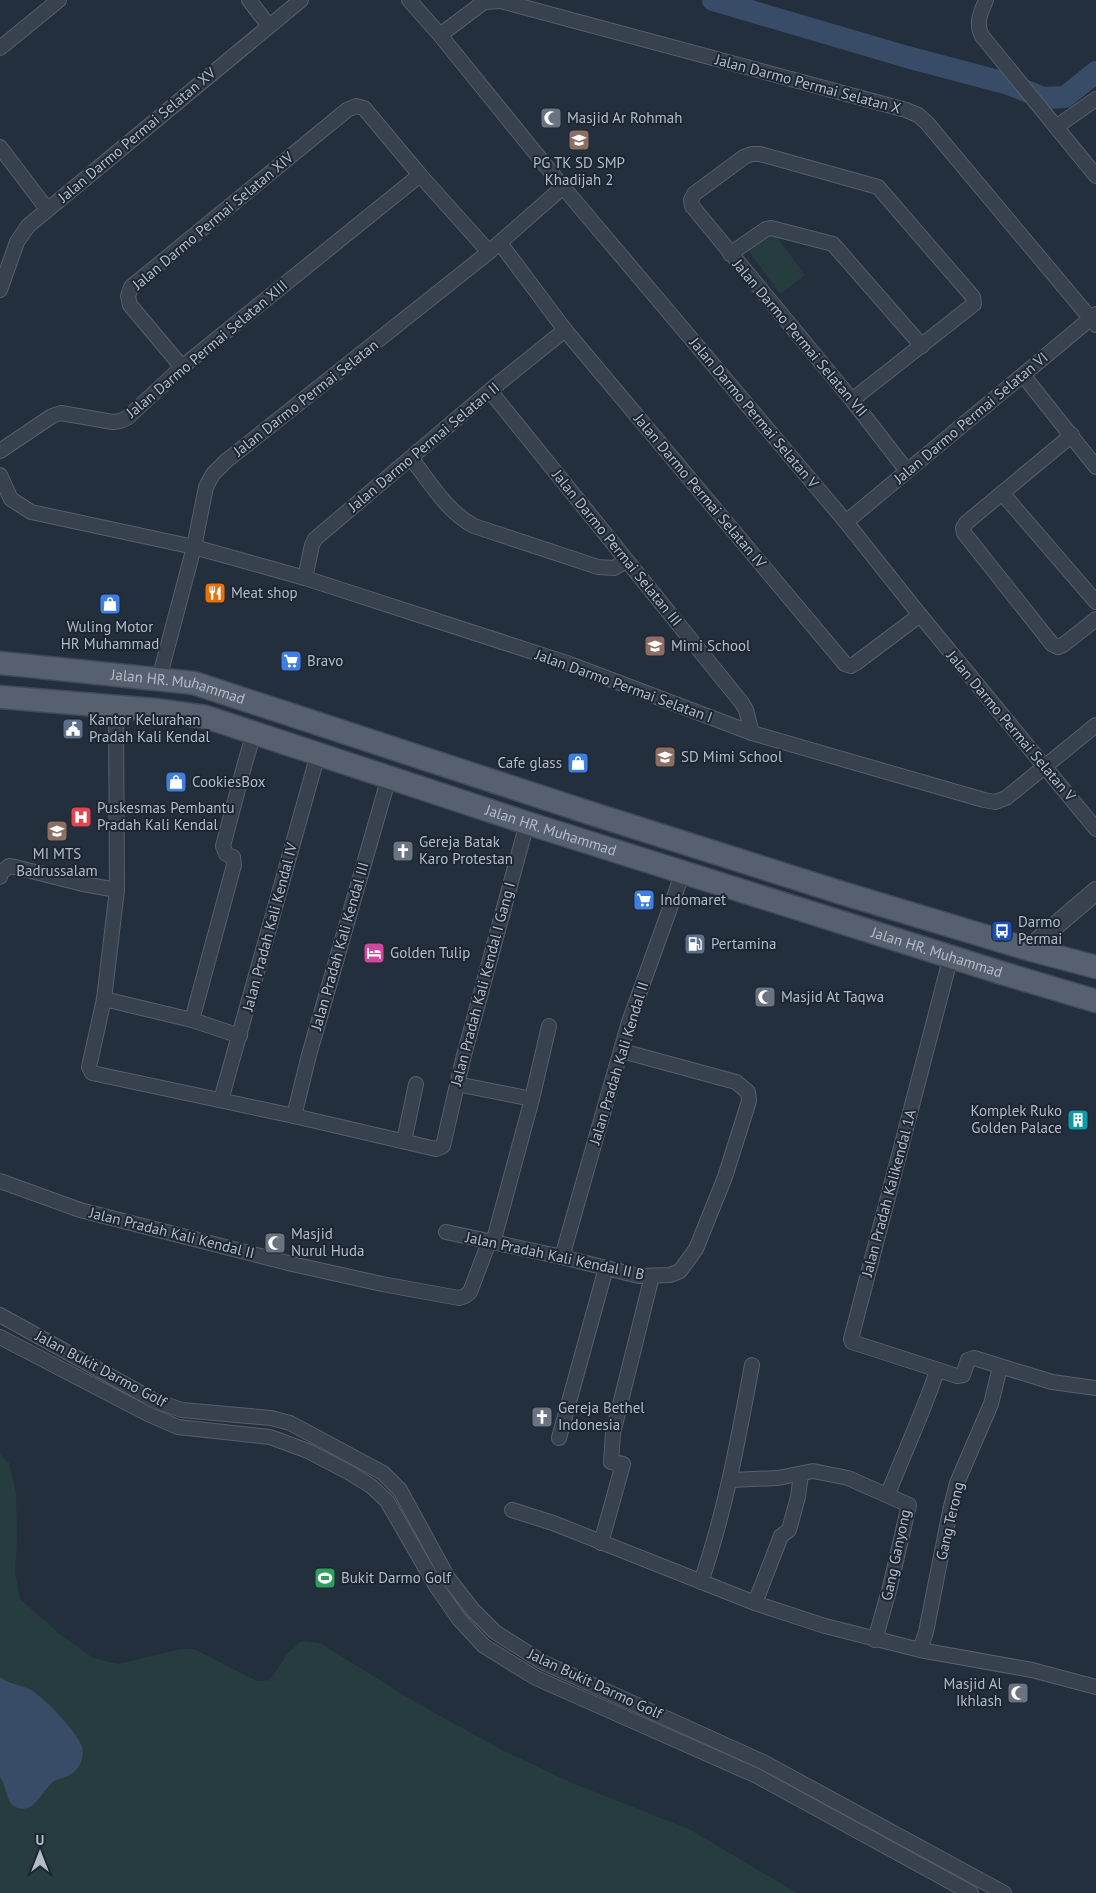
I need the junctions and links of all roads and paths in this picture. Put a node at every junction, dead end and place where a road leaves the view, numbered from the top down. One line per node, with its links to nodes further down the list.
1 (60, 0): 8 (street)
2 (249, 0): 6 (street)
3 (301, 0): 6 (street, Jalan Darmo Permai Selatan XV)
4 (409, 0): 7 (street, Jalan Darmo Permai Selatan V)
5 (986, 0): 11 (street)
6 (269, 26): 16 (street, Jalan Darmo Permai Selatan XV)
7 (440, 35): 15 (street, Jalan Darmo Permai Selatan V); 20 (street, Jalan Darmo Permai Selatan X)
8 (0, 48)
9 (1096, 99): 11 (street)
10 (347, 110): 13 (street, Jalan Darmo Permai Selatan IV); 23 (street, Jalan Darmo Permai Selatan XIV)
11 (1056, 127): 14 (street)
12 (0, 147): 16 (street)
13 (420, 175): 17 (street, Jalan Darmo Permai Selatan IV); 23 (street, Jalan Darmo Permai Selatan XIII)
14 (1096, 176)
15 (563, 187): 17 (street, Jalan Darmo Permai Selatan); 34 (street, Jalan Darmo Permai Selatan V)
16 (47, 210): 19 (street, Jalan Darmo Permai Selatan XV)
17 (494, 248): 21 (street, Jalan Darmo Permai Selatan IV); 35 (street, Jalan Darmo Permai Selatan)
18 (730, 254): 22 (street); 22 (street, Jalan Darmo Permai Selatan VII); 26 (street, Jalan Darmo Permai Selatan VII)
19 (0, 290)
20 (1094, 319): 24 (street, Jalan Darmo Permai Selatan VI)
21 (565, 330): 25 (street, Jalan Darmo Permai Selatan II); 39 (street, Jalan Darmo Permai Selatan IV)
22 (922, 346): 26 (street)
23 (182, 367): 28 (street, Jalan Darmo Permai Selatan XIII)
24 (1023, 375): 27 (street); 31 (street, Jalan Darmo Permai Selatan VI)
25 (490, 391): 29 (street, Jalan Darmo Permai Selatan II); 36 (street, Jalan Darmo Permai Selatan III)
26 (852, 400): 31 (street, Jalan Darmo Permai Selatan VII)
27 (1072, 435): 30 (street); 33 (street)
28 (0, 451)
29 (411, 458): 36 (street); 37 (street, Jalan Darmo Permai Selatan II)
30 (1096, 467)
31 (907, 471): 34 (street, Jalan Darmo Permai Selatan VI)
32 (0, 475): 35 (street)
33 (1002, 492): 38 (street); 40 (street)
34 (846, 522): 39 (street, Jalan Darmo Permai Selatan V)
35 (194, 547): 37 (street, Jalan Darmo Permai Selatan I); 43 (street, Jalan Darmo Permai Selatan)
36 (626, 561): 49 (street, Jalan Darmo Permai Selatan III)
37 (305, 578): 49 (street, Jalan Darmo Permai Selatan I)
38 (1096, 602)
39 (920, 616): 51 (street, Jalan Darmo Permai Selatan V)
40 (1096, 619)
41 (0, 663): 42 (main road, Jalan HR. Muhammad)
42 (58, 669): 43 (main road, Jalan HR. Muhammad); 45 (main road)
43 (159, 679): 53 (main road, Jalan HR. Muhammad)
44 (0, 697): 45 (main road, Jalan HR. Muhammad)
45 (54, 702): 46 (main road, Jalan HR. Muhammad)
46 (116, 707): 48 (main road, Jalan HR. Muhammad); 60 (street)
47 (1096, 725): 51 (street)
48 (254, 733): 50 (main road, Jalan HR. Muhammad); 69 (street)
49 (752, 733): 51 (street, Jalan Darmo Permai Selatan I)
50 (318, 754): 52 (main road, Jalan HR. Muhammad); 71 (street, Jalan Pradah Kali Kendal IV)
51 (1045, 766): 56 (street, Jalan Darmo Permai Selatan V)
52 (390, 777): 55 (main road, Jalan HR. Muhammad); 77 (street, Jalan Pradah Kali Kendal III)
53 (550, 800): 54 (main road, Jalan HR. Muhammad); 55 (main road)
54 (590, 813): 57 (main road); 62 (main road, Jalan HR. Muhammad)
55 (535, 825): 57 (main road, Jalan HR. Muhammad); 74 (street, Jalan Pradah Kali Kendal I Gang I)
56 (1096, 829)
57 (584, 840): 58 (main road, Jalan HR. Muhammad)
58 (683, 872): 63 (main road, Jalan HR. Muhammad); 72 (street, Jalan Pradah Kali Kendal II)
59 (0, 876): 60 (street)
60 (117, 890): 67 (street)
61 (1096, 891): 64 (street)
62 (842, 893): 63 (main road); 64 (main road, Jalan HR. Muhammad)
63 (834, 920): 65 (main road, Jalan HR. Muhammad)
64 (1028, 949): 66 (main road, Jalan HR. Muhammad)
65 (951, 956): 68 (main road, Jalan HR. Muhammad); 89 (street, Jalan Pradah Kalikendal 1A)
66 (1096, 967)
67 (104, 999): 69 (street); 76 (street)
68 (1096, 1001)
69 (192, 1020): 71 (street)
70 (549, 1026): 75 (street, Jalan Pradah Kali Kendal II)
71 (240, 1036): 76 (street, Jalan Pradah Kali Kendal IV)
72 (622, 1050): 82 (street, Jalan Pradah Kali Kendal II); 84 (street, Jalan Pradah Kali Kendal II B)
73 (416, 1084): 78 (street)
74 (457, 1084): 75 (street); 78 (street, Jalan Pradah Kali Kendal I Gang I)
75 (532, 1098): 81 (street, Jalan Pradah Kali Kendal II)
76 (222, 1100): 77 (street)
77 (294, 1116): 78 (street)
78 (404, 1141)
79 (0, 1181): 81 (street, Jalan Pradah Kali Kendal II)
80 (446, 1232): 81 (street, Jalan Pradah Kali Kendal II B)
81 (491, 1242): 82 (street, Jalan Pradah Kali Kendal II B)
82 (562, 1257): 83 (street, Jalan Pradah Kali Kendal II B)
83 (606, 1268): 84 (street, Jalan Pradah Kali Kendal II B); 91 (street)
84 (652, 1276): 96 (street)
85 (0, 1315): 103 (street, Jalan Bukit Darmo Golf)
86 (0, 1337): 102 (street, Jalan Bukit Darmo Golf)
87 (752, 1365): 93 (street)
88 (1000, 1367): 89 (street); 90 (street); 100 (street, Gang Terong)
89 (937, 1371): 94 (street, Gang Ganyong)
90 (1096, 1388)
91 (559, 1438)
92 (801, 1474): 93 (street); 94 (street); 98 (street)
93 (731, 1480): 97 (street)
94 (888, 1494): 99 (street, Gang Ganyong)
95 (512, 1510): 96 (street)
96 (601, 1543): 97 (street)
97 (701, 1582): 98 (street)
98 (755, 1603): 99 (street)
99 (875, 1640): 100 (street)
100 (920, 1650): 101 (street)
101 (1096, 1687)
102 (971, 1893)
103 (1004, 1893)

